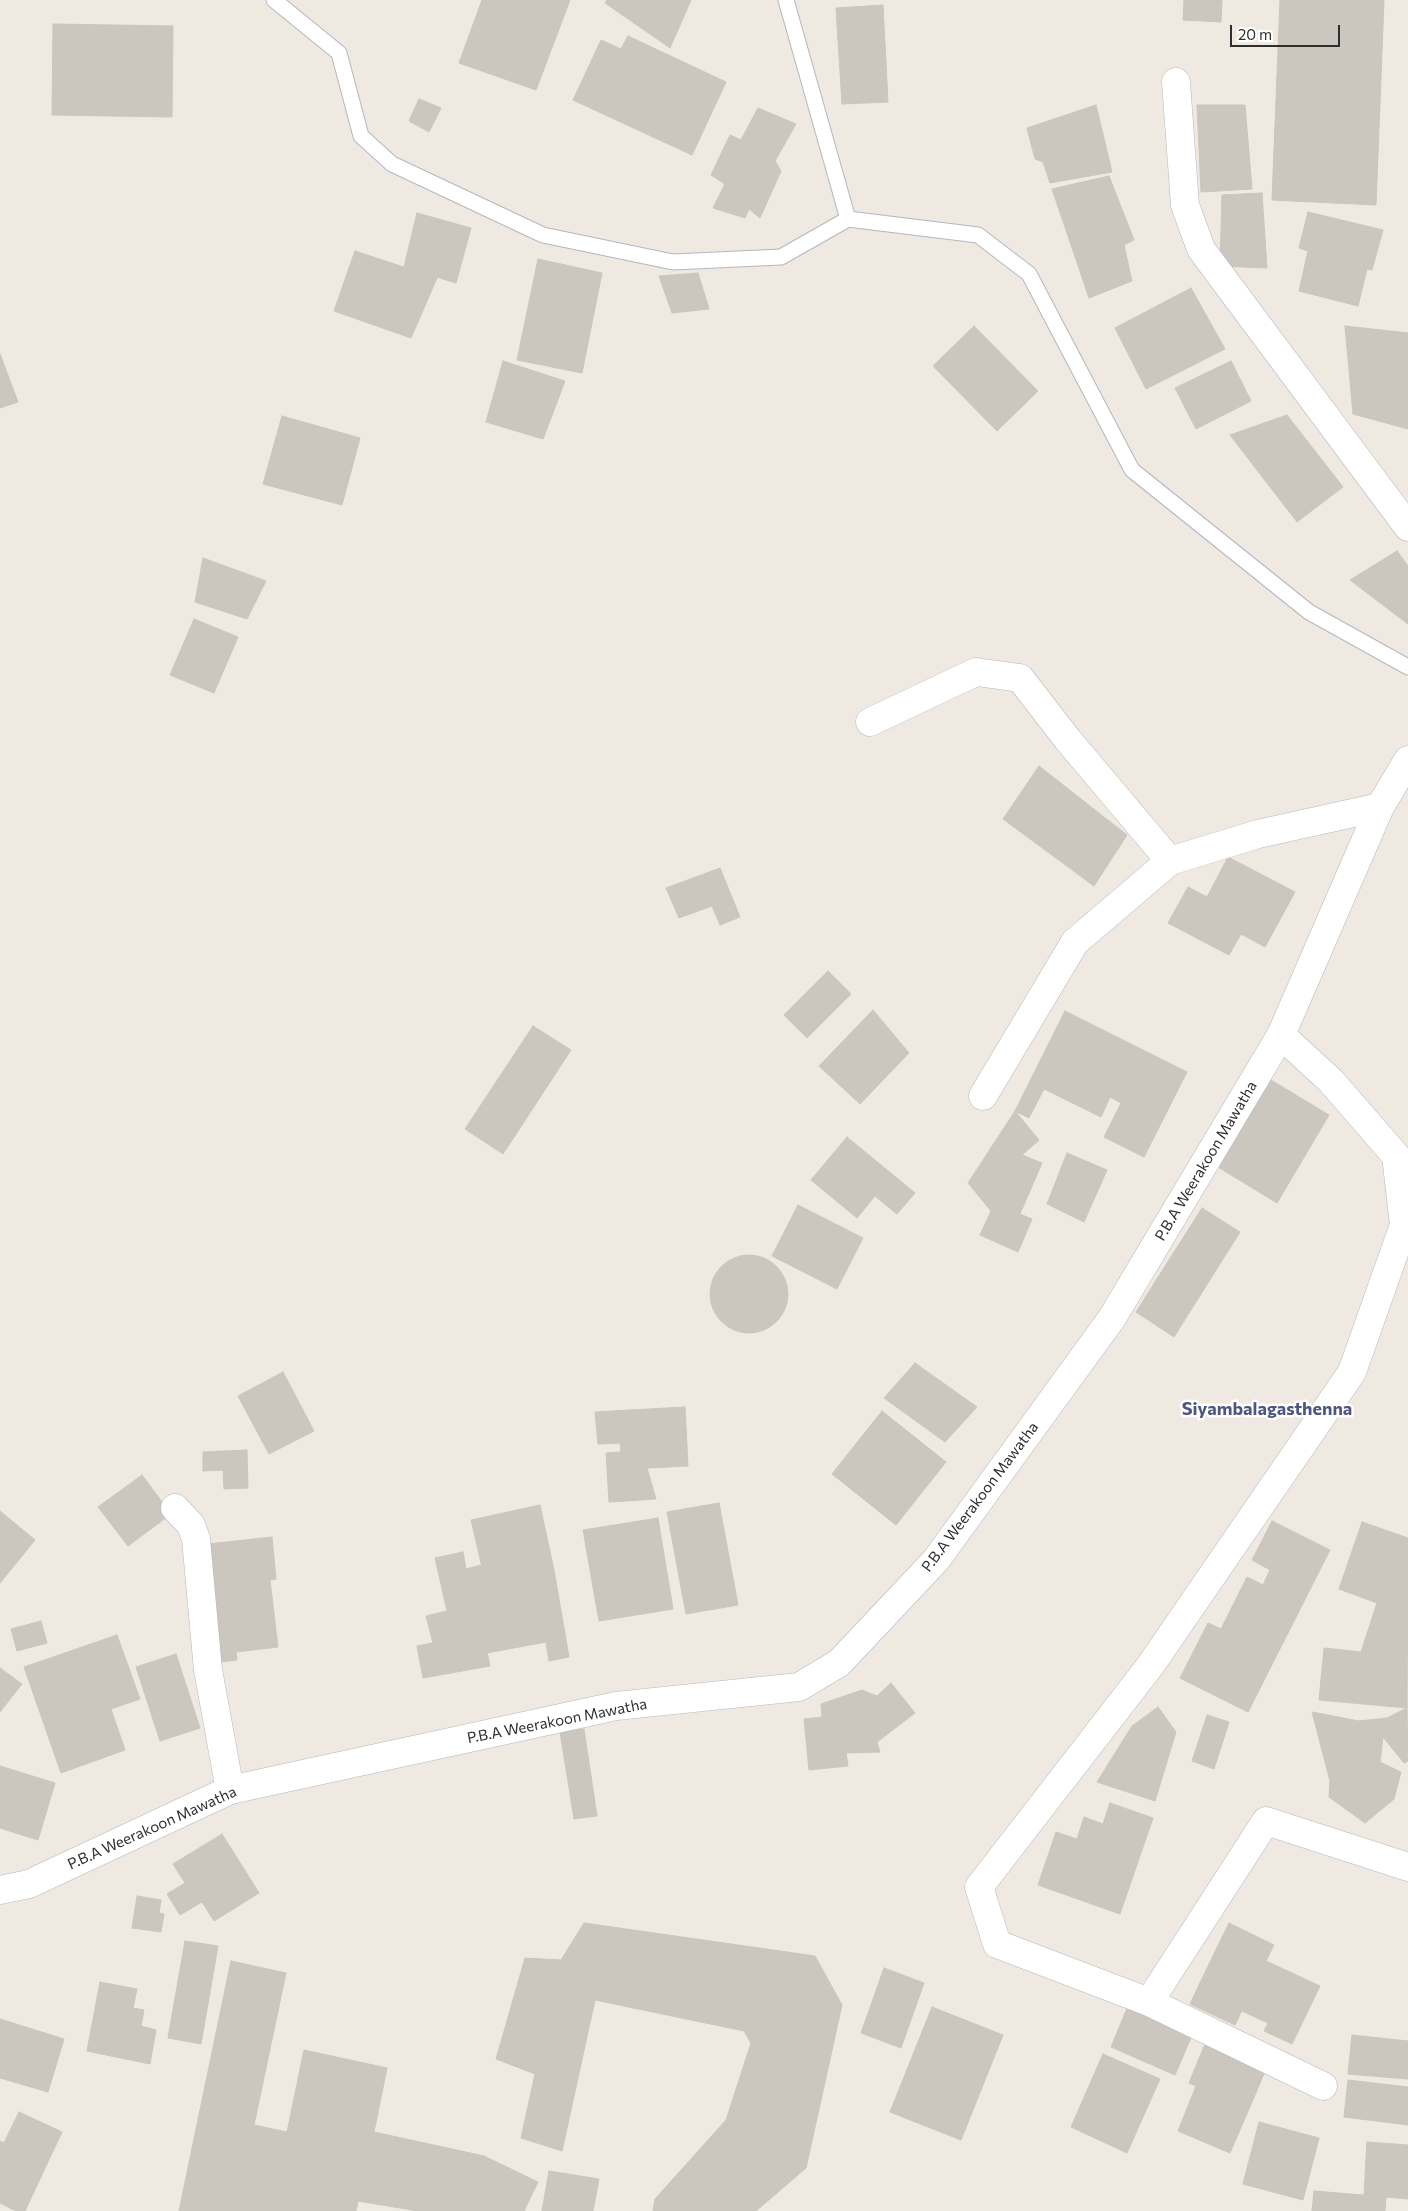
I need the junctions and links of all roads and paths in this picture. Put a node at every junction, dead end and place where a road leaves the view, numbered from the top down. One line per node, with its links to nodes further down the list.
1 (274, 0): 4 (lane)
2 (786, 0): 4 (lane)
3 (1176, 82): 5 (street)
4 (848, 219): 6 (lane)
5 (1408, 527)
6 (1408, 667)
7 (870, 722): 10 (street)
8 (1408, 760): 9 (street, P.B.A Weerakoon Mawatha)
9 (1380, 807): 10 (street); 11 (street, P.B.A Weerakoon Mawatha)
10 (1170, 861): 12 (street)
11 (1281, 1035): 14 (street, P.B.A Weerakoon Mawatha); 17 (street)
12 (983, 1096)
13 (174, 1508): 14 (street)
14 (230, 1790): 16 (street, P.B.A Weerakoon Mawatha)
15 (1408, 1867): 17 (street)
16 (0, 1890)
17 (1149, 2002): 18 (street)
18 (1323, 2086)

